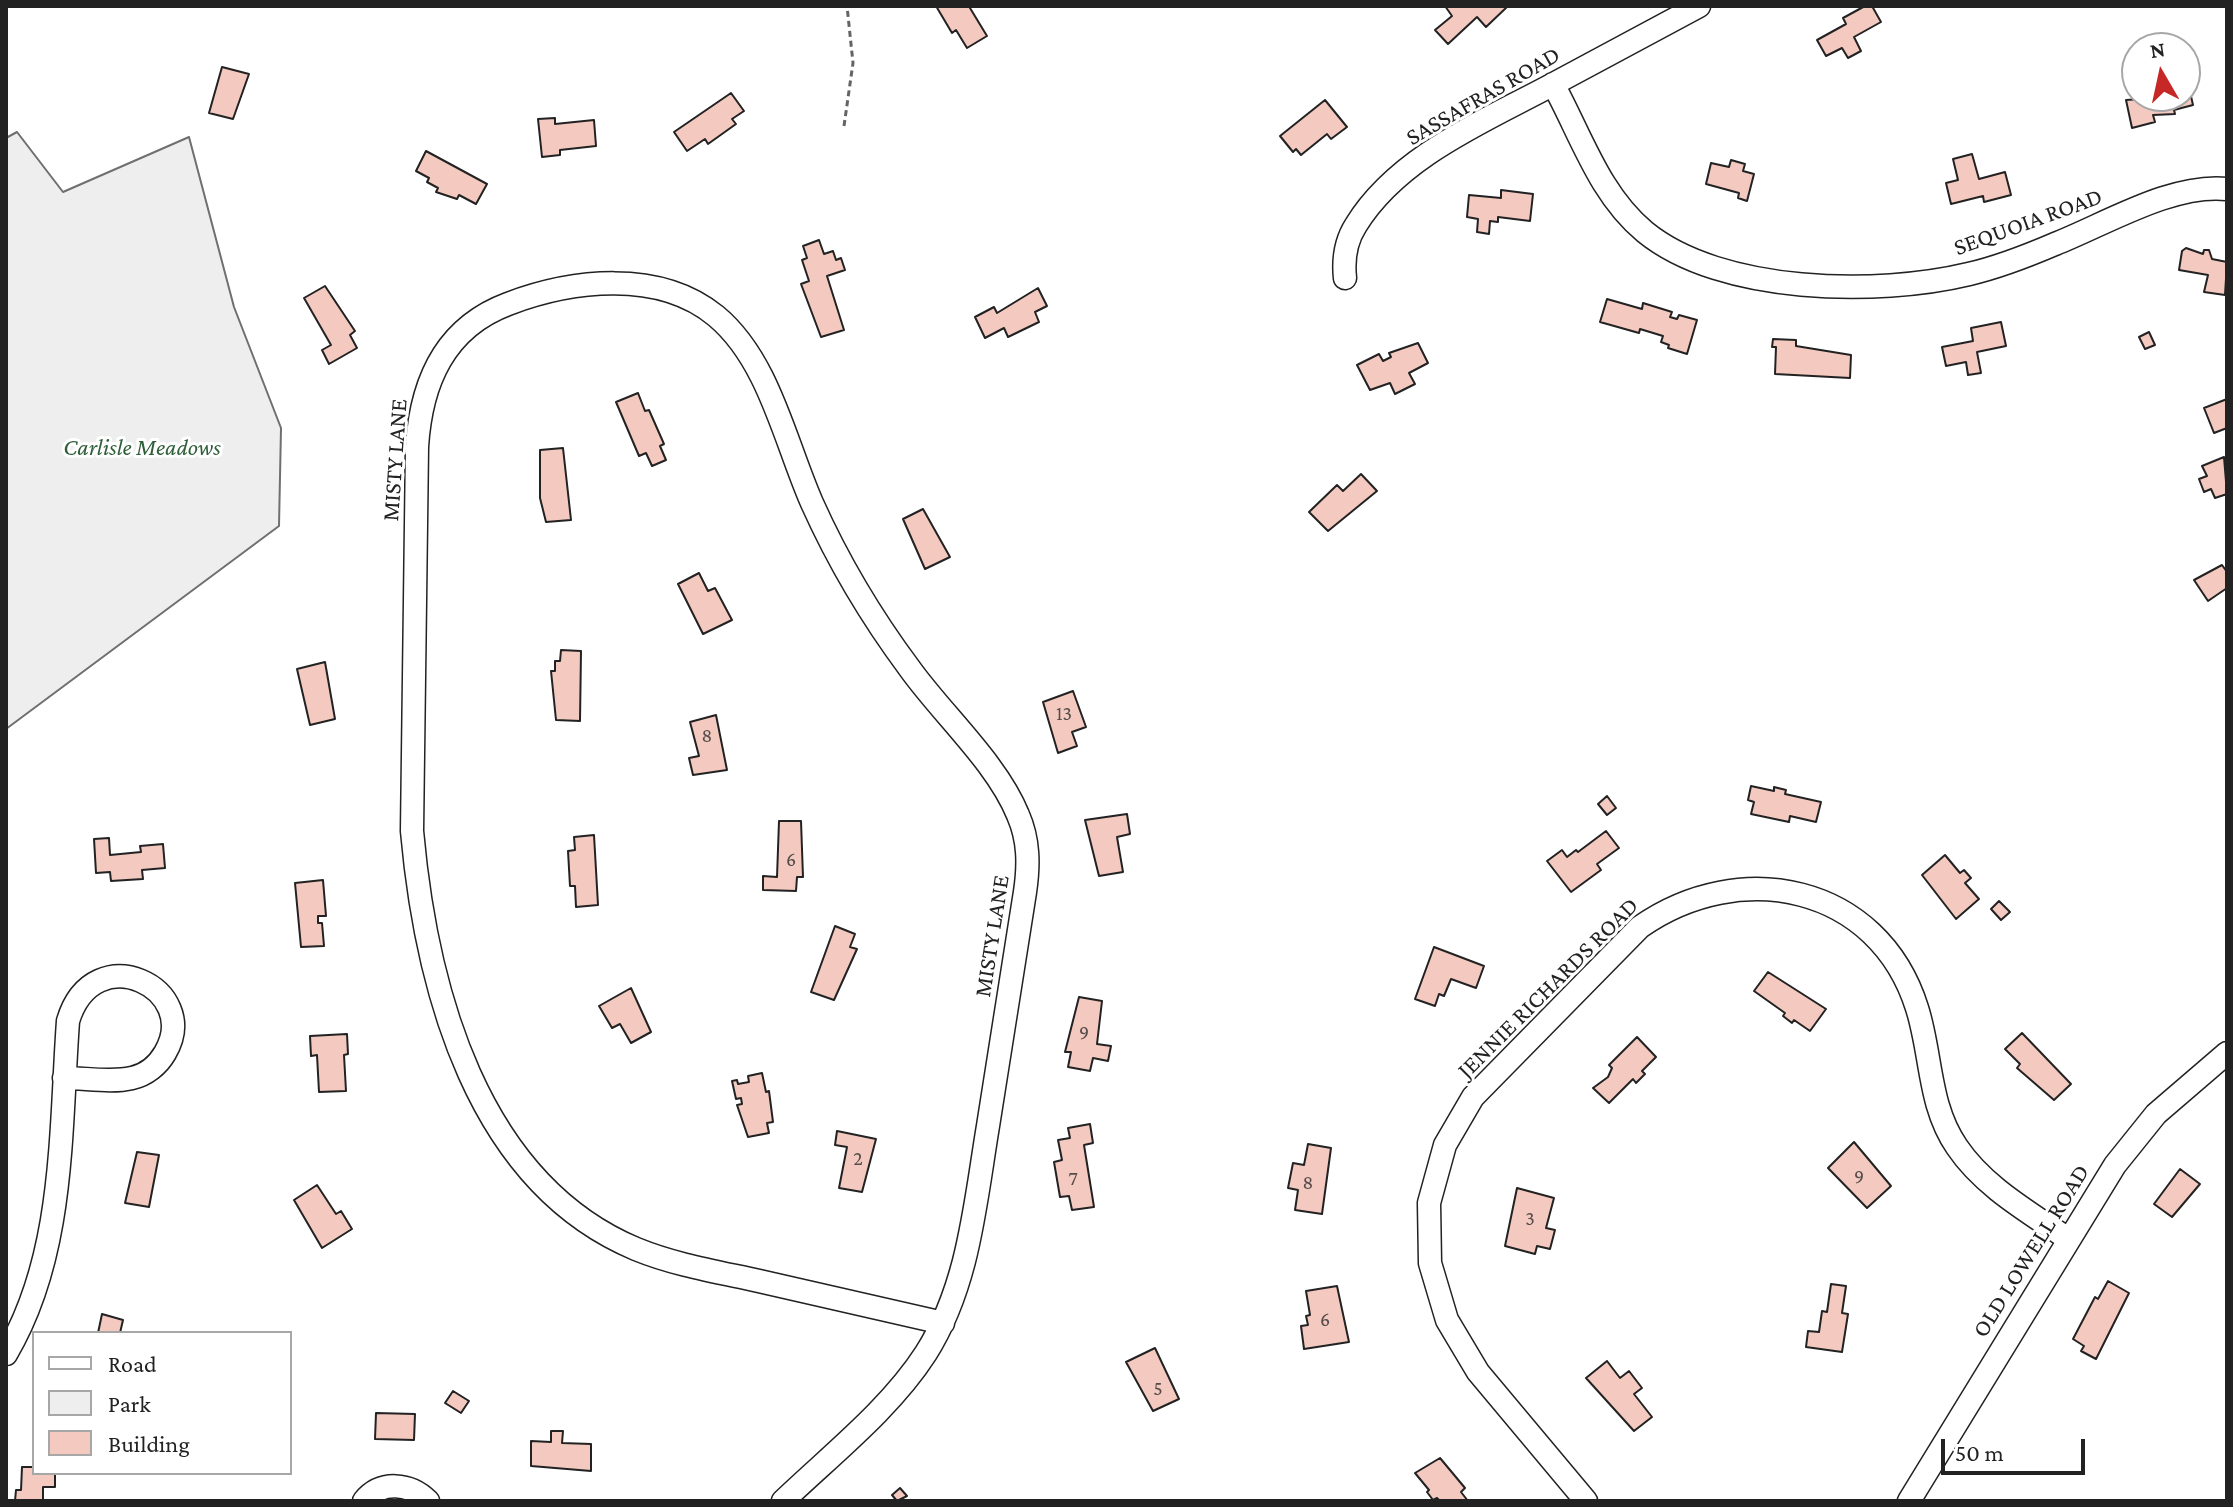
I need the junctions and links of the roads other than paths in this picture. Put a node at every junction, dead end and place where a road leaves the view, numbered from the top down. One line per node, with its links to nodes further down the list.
1 (1699, 6): 2 (street, SASSAFRAS ROAD)
2 (1553, 84): 3 (street, SEQUOIA ROAD); 4 (street, SASSAFRAS ROAD)
3 (2227, 189)
4 (1345, 278)
5 (2227, 1053): 7 (street, OLD LOWELL ROAD)
6 (64, 1078): 6 (street); 9 (street)
7 (2068, 1239): 13 (street, JENNIE RICHARDS ROAD); 14 (street, OLD LOWELL ROAD)
8 (943, 1323): 8 (street, MISTY LANE); 12 (street, MISTY LANE)
9 (6, 1354)
10 (364, 1501): 11 (street)
11 (428, 1501)
12 (783, 1501)
13 (1586, 1501)
14 (1909, 1501)

